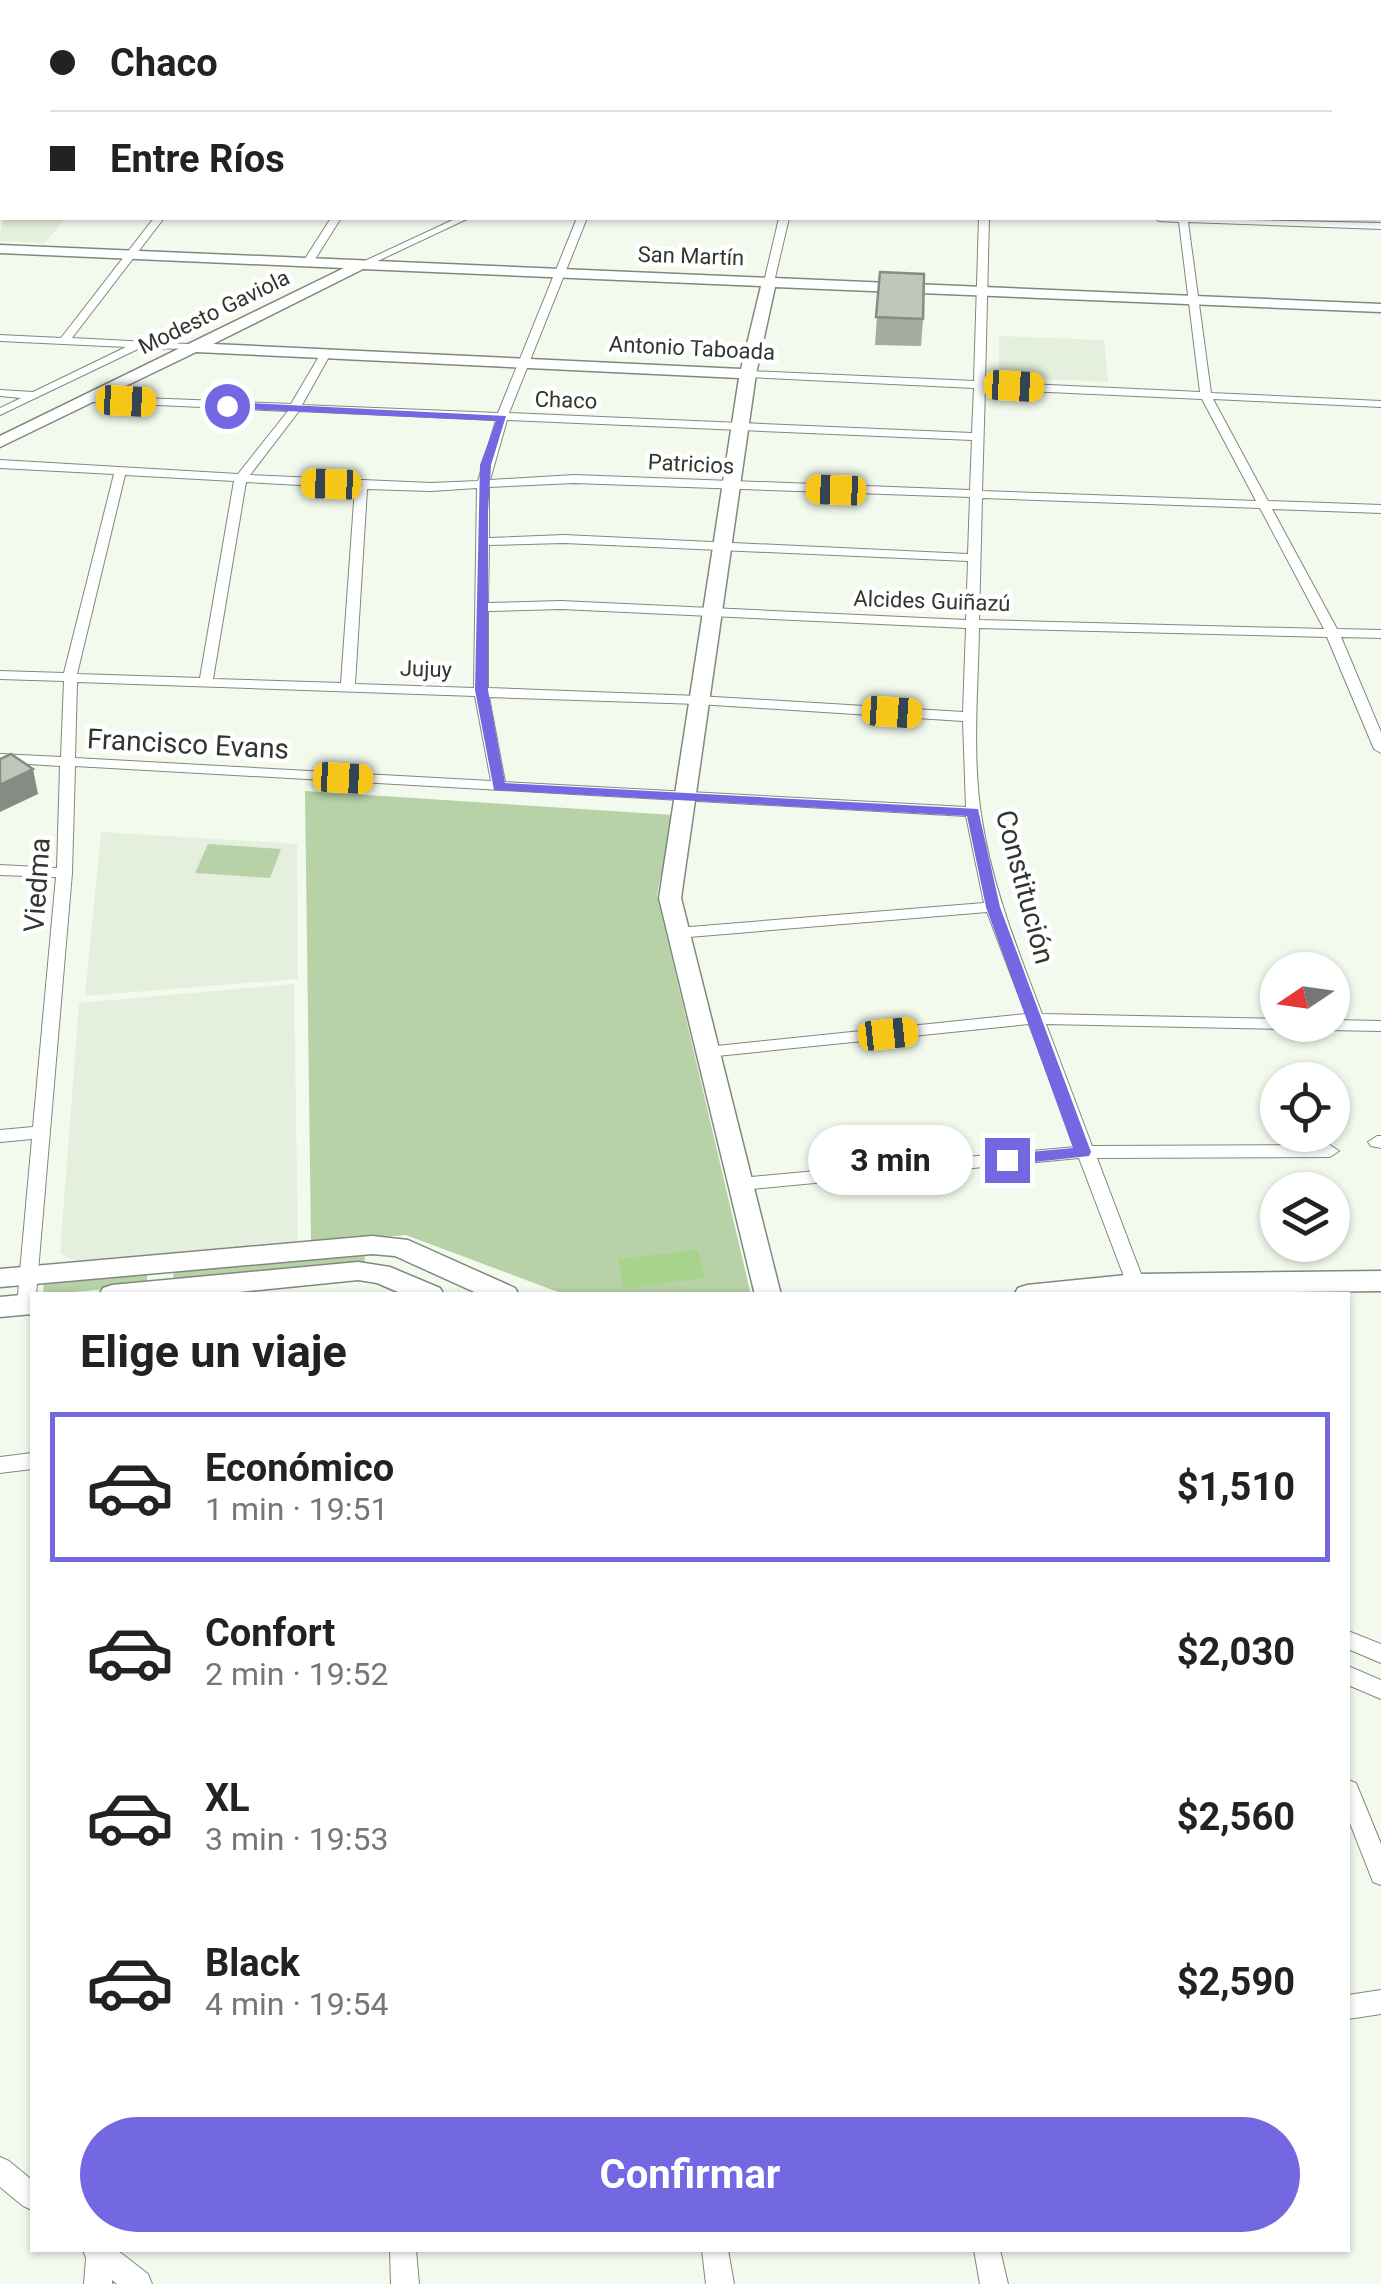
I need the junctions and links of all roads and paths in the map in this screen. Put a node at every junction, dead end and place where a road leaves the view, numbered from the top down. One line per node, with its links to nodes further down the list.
1 (156, 220): 11 (street)
2 (335, 220): 12 (street)
3 (460, 220): 13 (street)
4 (581, 220): 14 (street)
5 (784, 220): 15 (street)
6 (984, 220): 16 (street, Constitución)
7 (1184, 220): 17 (street)
8 (1233, 220): 9 (street)
9 (1381, 226)
10 (0, 248): 11 (street, San Martín)
11 (130, 254): 12 (street, San Martín); 20 (street)
12 (308, 262): 13 (street, San Martín)
13 (361, 265): 14 (street, San Martín); 22 (street, Modesto Gaviola)
14 (559, 274): 15 (street, San Martín); 24 (street)
15 (769, 282): 16 (street, San Martín); 25 (street)
16 (981, 292): 17 (street, San Martín); 26 (street, Constitución)
17 (1194, 301): 18 (street, San Martín); 29 (street)
18 (1381, 308)
19 (0, 338): 20 (street, Antonio Taboada)
20 (64, 341): 21 (street, Antonio Taboada)
21 (140, 345): 22 (street, Antonio Taboada); 28 (street)
22 (188, 347): 23 (street, Antonio Taboada); 30 (street, Modesto Gaviola)
23 (326, 353): 24 (street, Antonio Taboada); 32 (street)
24 (525, 363): 25 (street, Antonio Taboada); 34 (street)
25 (748, 374): 26 (street, Antonio Taboada); 35 (street)
26 (979, 384): 29 (street, Antonio Taboada); 36 (street, Constitución)
27 (0, 393): 28 (street)
28 (36, 395): 33 (street)
29 (1206, 396): 31 (street, Antonio Taboada); 44 (street)
30 (93, 399): 32 (street, Chaco); 37 (street, Modesto Gaviola)
31 (1381, 404)
32 (294, 408): 34 (street, Chaco); 39 (street)
33 (0, 412)
34 (502, 418): 35 (street, Chaco); 40 (street)
35 (740, 427): 36 (street, Chaco); 42 (street)
36 (978, 437): 43 (street, Constitución)
37 (1, 454): 38 (street, Patricios)
38 (120, 473): 39 (street, Patricios); 55 (street, Viedma)
39 (240, 480): 41 (street, Patricios); 56 (street)
40 (483, 483): 41 (street, Patricios); 42 (street, Patricios); 46 (street)
41 (361, 485): 57 (street)
42 (732, 486): 43 (street, Patricios); 47 (street)
43 (976, 496): 44 (street, Patricios); 48 (street, Constitución)
44 (1260, 503): 45 (street, Patricios); 52 (street)
45 (1381, 509)
46 (482, 542): 47 (street); 49 (street)
47 (722, 546): 48 (street); 50 (street)
48 (974, 558): 51 (street, Constitución)
49 (482, 607): 50 (street, Alcides Guiñazú); 58 (street)
50 (712, 611): 51 (street, Alcides Guiñazú); 59 (street)
51 (972, 624): 52 (street, Alcides Guiñazú); 60 (street, Constitución)
52 (1332, 632): 53 (street, Alcides Guiñazú); 61 (street)
53 (1381, 634)
54 (0, 675): 55 (street, Jujuy)
55 (70, 677): 56 (street, Jujuy); 63 (street, Viedma)
56 (206, 682): 57 (street, Jujuy)
57 (348, 686): 58 (street, Jujuy)
58 (482, 690): 59 (street, Jujuy); 64 (street)
59 (698, 700): 60 (street, Jujuy); 65 (street)
60 (970, 716): 66 (street, Constitución)
61 (1381, 749)
62 (0, 758): 63 (street, Francisco Evans)
63 (69, 762): 64 (street, Francisco Evans); 68 (street, Viedma)
64 (499, 787): 65 (street, Francisco Evans)
65 (684, 799): 66 (street, Francisco Evans); 70 (street)
66 (973, 812): 69 (street, Constitución)
67 (0, 870): 68 (street)
68 (64, 873): 76 (street, Viedma)
69 (993, 907): 70 (street); 71 (street, Constitución)
70 (678, 934): 75 (street)
71 (1032, 1019): 72 (street); 75 (street); 79 (street, Constitución)
72 (1260, 1024)
73 (1350, 1025): 74 (street)
74 (1381, 1026)
75 (708, 1052): 80 (street)
76 (42, 1132): 77 (street); 83 (street, Viedma)
77 (0, 1136)
78 (1260, 1151): 79 (street)
79 (1083, 1152): 80 (street); 87 (street, Constitución)
80 (740, 1184): 91 (street)
81 (399, 1247): 82 (street); 86 (street); 90 (street)
82 (382, 1274): 86 (street); 89 (street)
83 (28, 1275): 84 (street); 86 (street); 93 (street, Viedma)
84 (0, 1278)
85 (1381, 1281): 87 (street)
86 (159, 1282): 88 (street)
87 (1138, 1290): 92 (street)
88 (123, 1292)
89 (424, 1292)
90 (499, 1292)
91 (767, 1292)
92 (1094, 1292)
93 (20, 1305)
94 (30, 1462): 95 (street)
95 (0, 1465)
96 (1350, 1641): 97 (street)
97 (1381, 1654)
98 (1350, 1676): 99 (street)
99 (1381, 1690)
100 (1350, 1795): 101 (street)
101 (1381, 1874)
102 (1381, 2002): 103 (street)
103 (1350, 2007)
104 (0, 2170): 105 (street)
105 (30, 2195)
106 (99, 2252): 111 (street)
107 (100, 2252): 112 (street)
108 (404, 2252): 113 (street)
109 (715, 2252): 114 (street)
110 (987, 2252): 115 (street)
111 (98, 2284)
112 (138, 2284)
113 (405, 2284)
114 (720, 2284)
115 (994, 2284)

